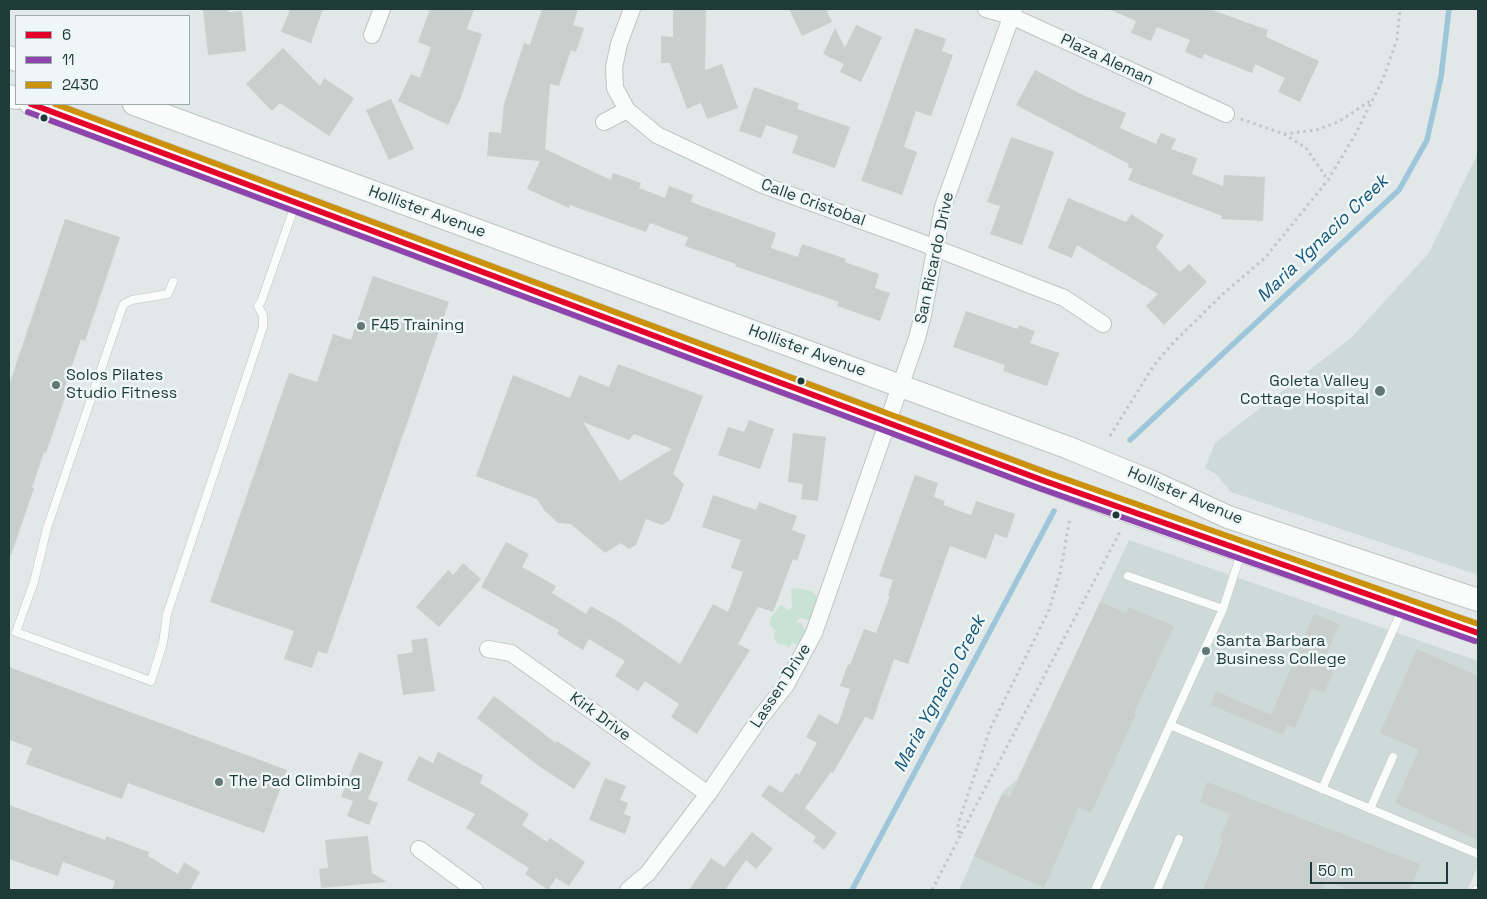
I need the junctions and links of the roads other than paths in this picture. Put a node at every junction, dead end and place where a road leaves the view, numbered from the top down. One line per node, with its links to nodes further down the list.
1 (382, 9): 5 (street)
2 (632, 9): 8 (street, Calle Cristobal)
3 (986, 9): 4 (street, Plaza Aleman)
4 (1012, 12): 9 (street, Plaza Aleman); 12 (street, San Ricardo Drive)
5 (372, 35)
6 (34, 105): 11 (main road, Hollister Avenue)
7 (137, 105): 15 (main road, Hollister Avenue)
8 (627, 110): 10 (street); 12 (street, Calle Cristobal)
9 (1226, 114)
10 (604, 122)
11 (296, 203): 13 (lane); 16 (main road, Hollister Avenue)
12 (935, 249): 14 (street, Calle Cristobal); 15 (street, San Ricardo Drive)
13 (173, 282)
14 (1103, 324)
15 (901, 386): 16 (street, San Ricardo Drive); 19 (main road, Hollister Avenue, bridge)
16 (888, 423): 17 (main road, Hollister Avenue, bridge); 27 (street, Lassen Drive)
17 (1242, 550): 20 (main road, Hollister Avenue); 21 (lane)
18 (1128, 576): 21 (lane)
19 (1478, 600)
20 (1403, 607): 22 (main road, Hollister Avenue); 26 (lane)
21 (1223, 609): 24 (lane)
22 (1478, 634)
23 (488, 649): 27 (street, Kirk Drive)
24 (1170, 725): 26 (lane); 34 (lane)
25 (1393, 757): 28 (lane)
26 (1322, 789): 28 (lane)
27 (708, 794): 33 (street, Lassen Drive)
28 (1370, 808): 31 (lane)
29 (1179, 839): 35 (lane)
30 (418, 849): 32 (street)
31 (1478, 854)
32 (475, 890)
33 (628, 890)
34 (1094, 890)
35 (1157, 890)

